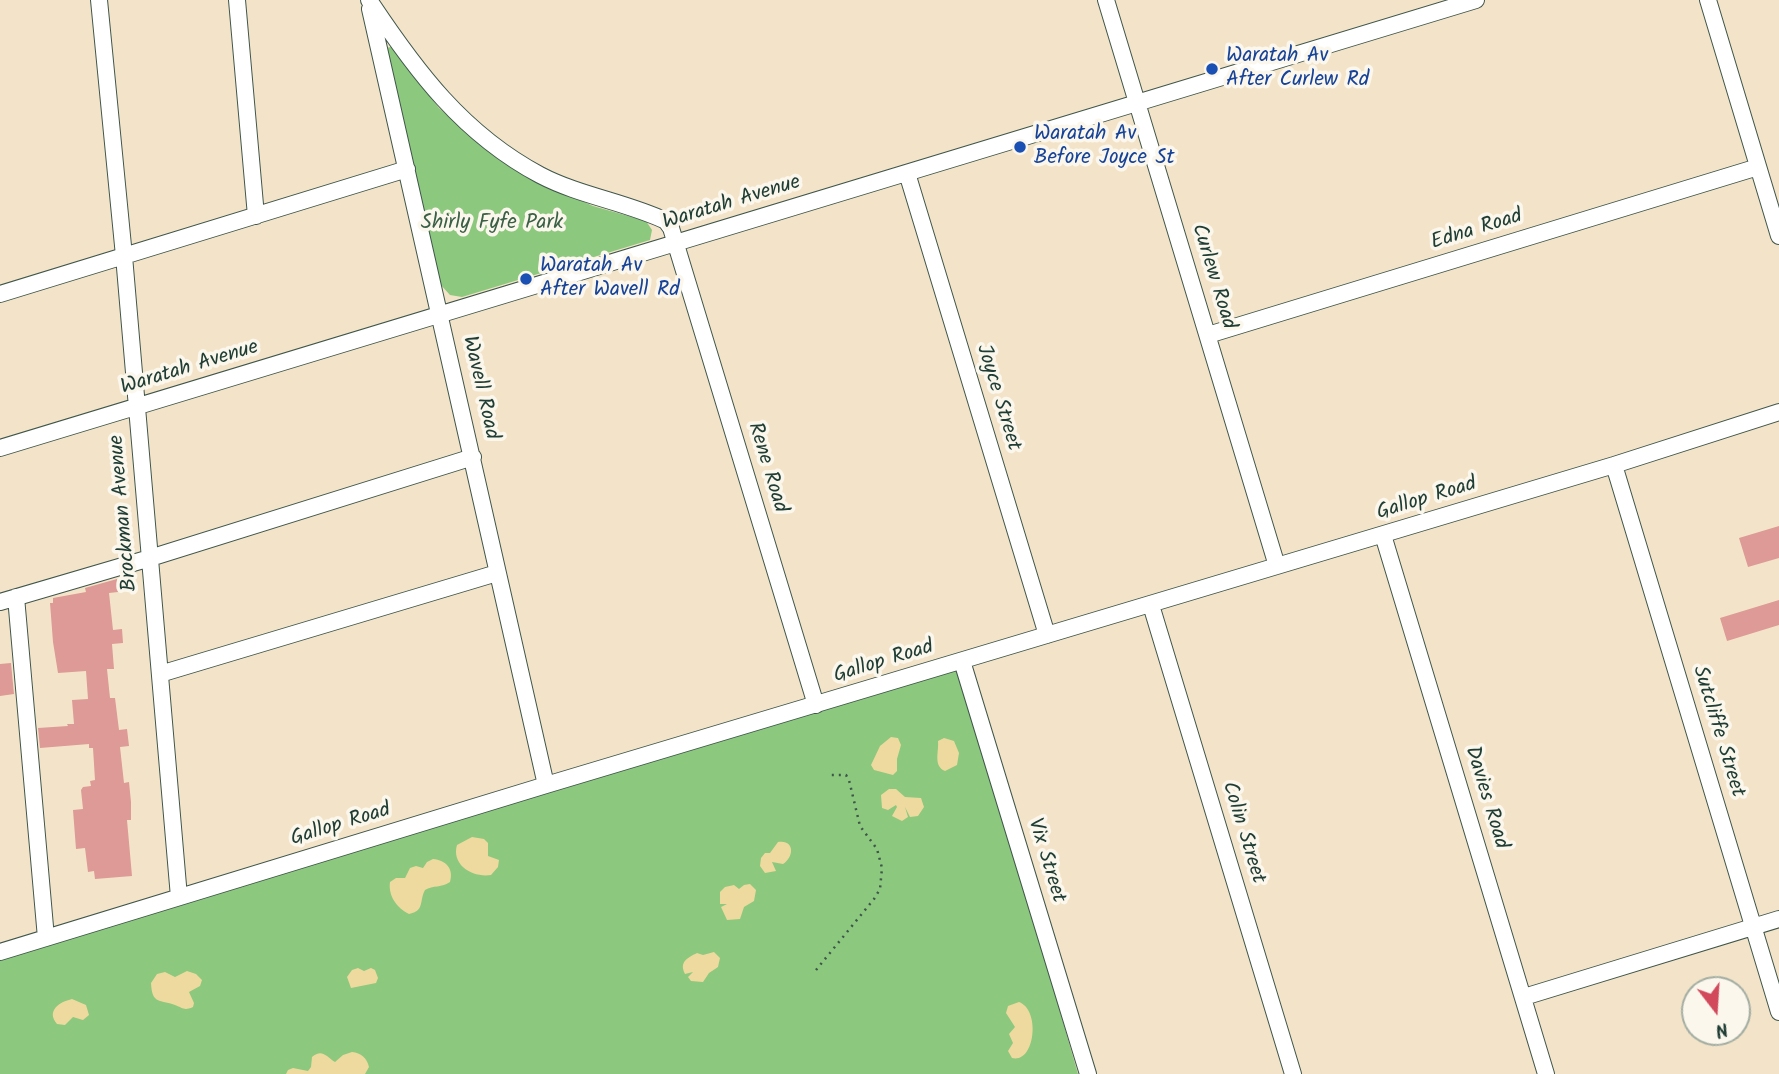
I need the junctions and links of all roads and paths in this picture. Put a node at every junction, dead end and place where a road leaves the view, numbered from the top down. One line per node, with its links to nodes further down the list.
1 (99, 0): 14 (street, Brockman Avenue)
2 (237, 0): 11 (street)
3 (368, 0): 9 (street, Wavell Road); 13 (street, Rene Road)
4 (1107, 0): 7 (street, Curlew Road)
5 (1476, 0): 7 (street, Waratah Avenue)
6 (1708, 0): 8 (street)
7 (1138, 103): 10 (street, Waratah Avenue); 17 (street, Curlew Road)
8 (1758, 167): 12 (street); 17 (street, Edna Road)
9 (407, 169): 11 (street); 16 (street, Wavell Road)
10 (907, 173): 13 (street, Waratah Avenue); 30 (street, Joyce Street)
11 (256, 216): 14 (street)
12 (1778, 231)
13 (676, 244): 16 (street, Waratah Avenue); 33 (street, Rene Road)
14 (124, 256): 15 (street); 18 (street, Brockman Avenue)
15 (0, 294)
16 (440, 314): 18 (street, Waratah Avenue); 21 (street, Wavell Road)
17 (1208, 335): 25 (street, Curlew Road)
18 (136, 407): 20 (street, Waratah Avenue); 24 (street, Brockman Avenue)
19 (1779, 412): 22 (street, Gallop Road)
20 (0, 448)
21 (473, 457): 24 (street); 26 (street, Wavell Road)
22 (1614, 465): 23 (street, Gallop Road); 38 (street, Sutcliffe Street)
23 (1383, 535): 25 (street, Gallop Road); 42 (street, Davies Road)
24 (150, 558): 27 (street); 32 (street, Brockman Avenue)
25 (1277, 566): 29 (street, Gallop Road)
26 (496, 573): 32 (street); 35 (street, Wavell Road)
27 (16, 597): 28 (street); 39 (street)
28 (0, 602)
29 (1151, 605): 30 (street, Gallop Road); 45 (street, Colin Street)
30 (1047, 635): 31 (street, Gallop Road)
31 (962, 661): 33 (street, Gallop Road); 44 (street, Vix Street)
32 (160, 674): 36 (street, Brockman Avenue)
33 (816, 705): 35 (street, Gallop Road)
34 (827, 775): 41 (path)
35 (546, 785): 36 (street, Gallop Road)
36 (179, 898): 39 (street, Gallop Road)
37 (1779, 919): 38 (street)
38 (1753, 927): 42 (street); 43 (street, Sutcliffe Street)
39 (46, 938): 40 (street, Gallop Road)
40 (0, 952)
41 (816, 970)
42 (1524, 998): 46 (street, Davies Road)
43 (1779, 1012)
44 (1088, 1074)
45 (1293, 1074)
46 (1546, 1074)

